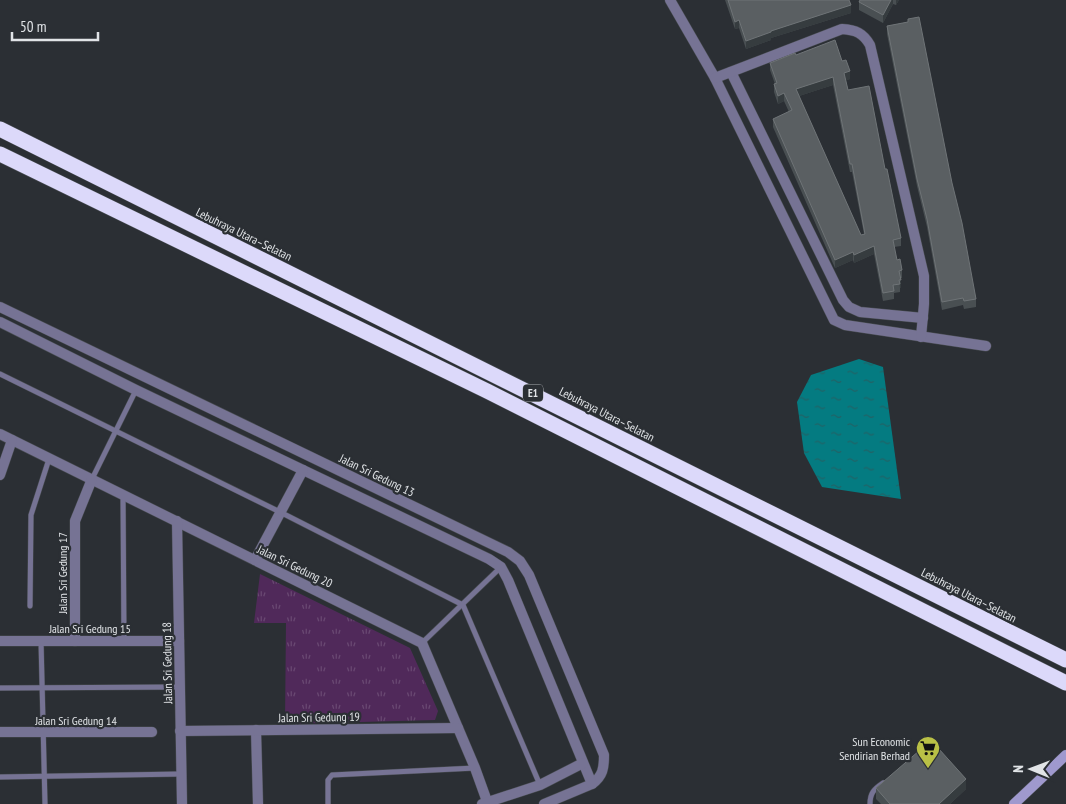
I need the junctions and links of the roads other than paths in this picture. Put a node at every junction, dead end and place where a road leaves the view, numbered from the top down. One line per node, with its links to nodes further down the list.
1 (670, 0): 3 (street)
2 (731, 72): 3 (street); 7 (street); 7 (street)
3 (715, 78): 9 (street)
4 (0, 129): 33 (highway, Lebuhraya Utara–Selatan / E1)
5 (0, 154): 34 (highway, E1)
6 (0, 307): 51 (street, Jalan Sri Gedung 13)
7 (923, 318): 9 (street)
8 (0, 322): 12 (street)
9 (921, 337): 10 (street)
10 (986, 346)
11 (0, 374): 13 (lane)
12 (136, 390): 13 (lane); 17 (street)
13 (116, 431): 19 (lane); 21 (lane)
14 (0, 434): 15 (street, Jalan Sri Gedung 20)
15 (12, 440): 16 (street, Jalan Sri Gedung 20); 18 (street)
16 (50, 458): 19 (street, Jalan Sri Gedung 20); 26 (lane)
17 (303, 470): 21 (street); 24 (street)
18 (0, 475)
19 (92, 479): 20 (street, Jalan Sri Gedung 20); 29 (street, Jalan Sri Gedung 17)
20 (123, 495): 22 (street, Jalan Sri Gedung 20); 30 (lane)
21 (280, 512): 23 (street); 25 (lane)
22 (177, 522): 23 (street, Jalan Sri Gedung 20); 31 (street, Jalan Sri Gedung 18)
23 (255, 560): 32 (street, Jalan Sri Gedung 20)
24 (501, 567): 25 (lane); 45 (street)
25 (463, 605): 32 (lane); 52 (lane)
26 (30, 606)
27 (0, 641): 28 (street, Jalan Sri Gedung 15)
28 (41, 641): 29 (street, Jalan Sri Gedung 15); 37 (lane)
29 (75, 641): 30 (street, Jalan Sri Gedung 15)
30 (124, 641): 31 (street, Jalan Sri Gedung 15)
31 (179, 641): 35 (street, Jalan Sri Gedung 18)
32 (422, 642): 38 (street)
33 (1066, 660)
34 (1066, 683)
35 (180, 687): 37 (lane); 40 (street, Jalan Sri Gedung 18)
36 (0, 688): 37 (lane)
37 (42, 688): 42 (lane)
38 (458, 728): 39 (street, Jalan Sri Gedung 19); 46 (street)
39 (256, 730): 40 (street, Jalan Sri Gedung 19); 55 (street)
40 (180, 731): 47 (street, Jalan Sri Gedung 18)
41 (0, 732): 42 (street, Jalan Sri Gedung 14)
42 (43, 732): 43 (street, Jalan Sri Gedung 14); 48 (lane)
43 (152, 732)
44 (1066, 755): 60 (main road)
45 (583, 762): 51 (street); 52 (street)
46 (475, 768): 56 (lane); 57 (street)
47 (181, 774): 48 (lane); 54 (street, Jalan Sri Gedung 18)
48 (44, 776): 49 (lane); 53 (lane)
49 (0, 777)
50 (887, 780): 59 (lane)
51 (592, 784): 58 (street)
52 (540, 785): 57 (street)
53 (45, 804)
54 (182, 804)
55 (258, 804)
56 (328, 804)
57 (486, 804)
58 (544, 804)
59 (870, 804)
60 (1014, 804)

